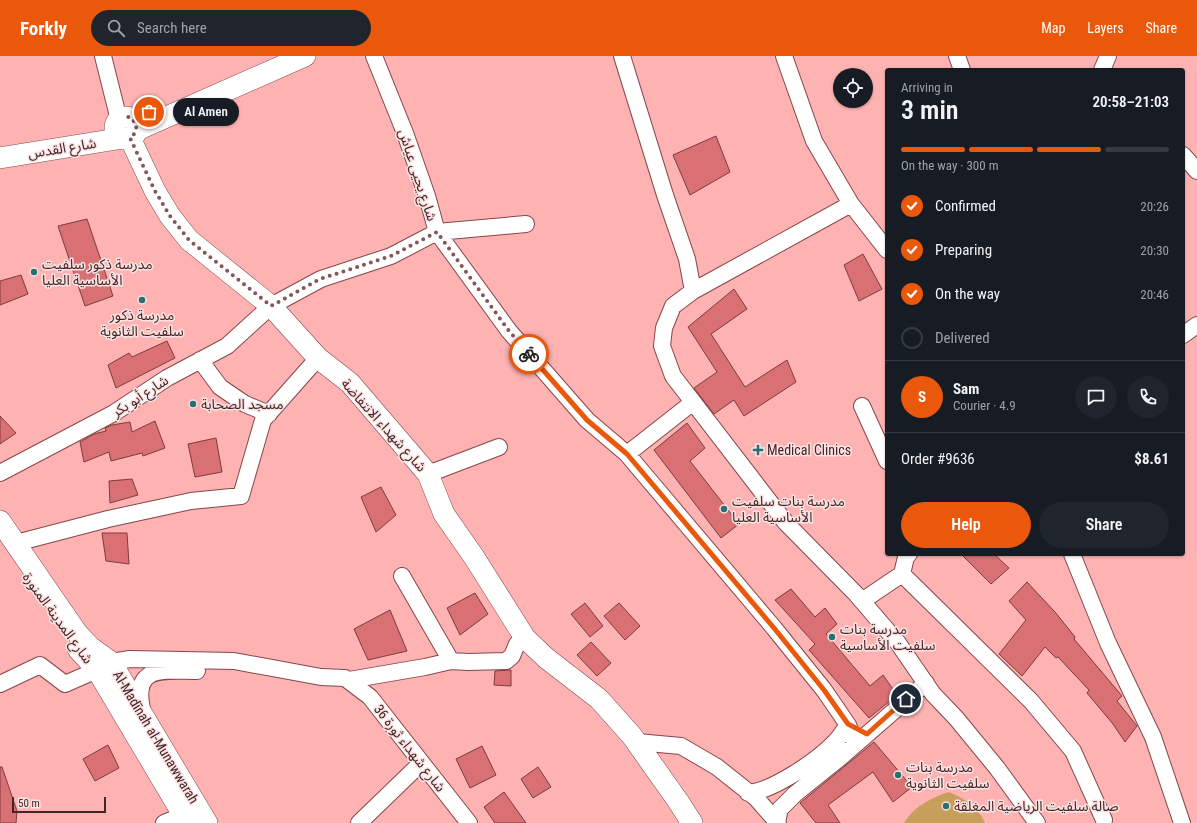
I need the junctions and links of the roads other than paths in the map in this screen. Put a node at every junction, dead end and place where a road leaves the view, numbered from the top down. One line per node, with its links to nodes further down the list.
1 (103, 56): 9 (street)
2 (278, 56): 9 (main road, شارع القدس)
3 (305, 56): 9 (main road, شارع القدس)
4 (374, 56): 16 (street, شارع يحيى عياش)
5 (622, 56): 18 (street)
6 (784, 56): 14 (street)
7 (957, 56): 8 (street)
8 (961, 68)
9 (125, 128): 10 (main road, شارع القدس); 11 (main road, شارع القدس); 19 (main road, شارع شهداء الانتفاضة)
10 (0, 148)
11 (0, 158)
12 (1185, 158): 13 (street)
13 (1197, 171)
14 (851, 204): 17 (street); 18 (street)
15 (526, 224): 16 (street)
16 (437, 232): 19 (street, شارع أبو بكر); 28 (street, شارع يحيى عياش)
17 (885, 247)
18 (693, 291): 24 (street)
19 (271, 306): 22 (main road, شارع شهداء الانتفاضة); 23 (street, شارع أبو بكر)
20 (1197, 325): 21 (street)
21 (1185, 334)
22 (318, 358): 26 (street); 31 (main road, شارع شهداء الانتفاضة)
23 (200, 360): 26 (street); 30 (street, شارع أبو بكر)
24 (692, 403): 28 (street); 38 (street)
25 (862, 406): 29 (street)
26 (268, 414): 33 (street)
27 (499, 447): 31 (street)
28 (627, 454): 48 (street, شارع يحيى عياش)
29 (885, 457)
30 (0, 473)
31 (428, 474): 39 (main road, شارع شهداء الانتفاضة)
32 (0, 522): 33 (main road)
33 (8, 540): 41 (main road, شارع المدينة المنورة)
34 (907, 556): 36 (street)
35 (1073, 556): 63 (street)
36 (902, 574): 38 (street); 54 (street)
37 (402, 576): 40 (street)
38 (862, 601): 44 (street)
39 (525, 638): 40 (street); 50 (main road, شارع شهداء الانتفاضة)
40 (451, 661): 42 (street)
41 (104, 666): 43 (street); 45 (street); 47 (main road, Al-Madīnah al-Munawwarah); 53 (main road, شارع المدينة المنورة)
42 (374, 676): 43 (street); 46 (street)
43 (348, 683): 46 (street, شارع شهداء ثورة 36); 47 (street); 51 (street, شارع شهداء ثورة 36)
44 (926, 683): 49 (street); 62 (street)
45 (0, 684)
46 (370, 697): 59 (street, شارع شهداء ثورة 36)
47 (144, 717): 56 (main road, Al-Madīnah al-Munawwarah)
48 (848, 724): 49 (street); 52 (street)
49 (861, 738): 61 (street)
50 (637, 742): 52 (street); 60 (main road, شارع شهداء الانتفاضة)
51 (418, 766): 57 (street); 58 (street, شارع شهداء ثورة 36)
52 (748, 793): 61 (street)
53 (185, 819): 55 (street)
54 (1104, 820)
55 (164, 823)
56 (207, 823)
57 (360, 823)
58 (464, 823)
59 (470, 823)
60 (692, 823)
61 (778, 823)
62 (1037, 823)
63 (1182, 823)

